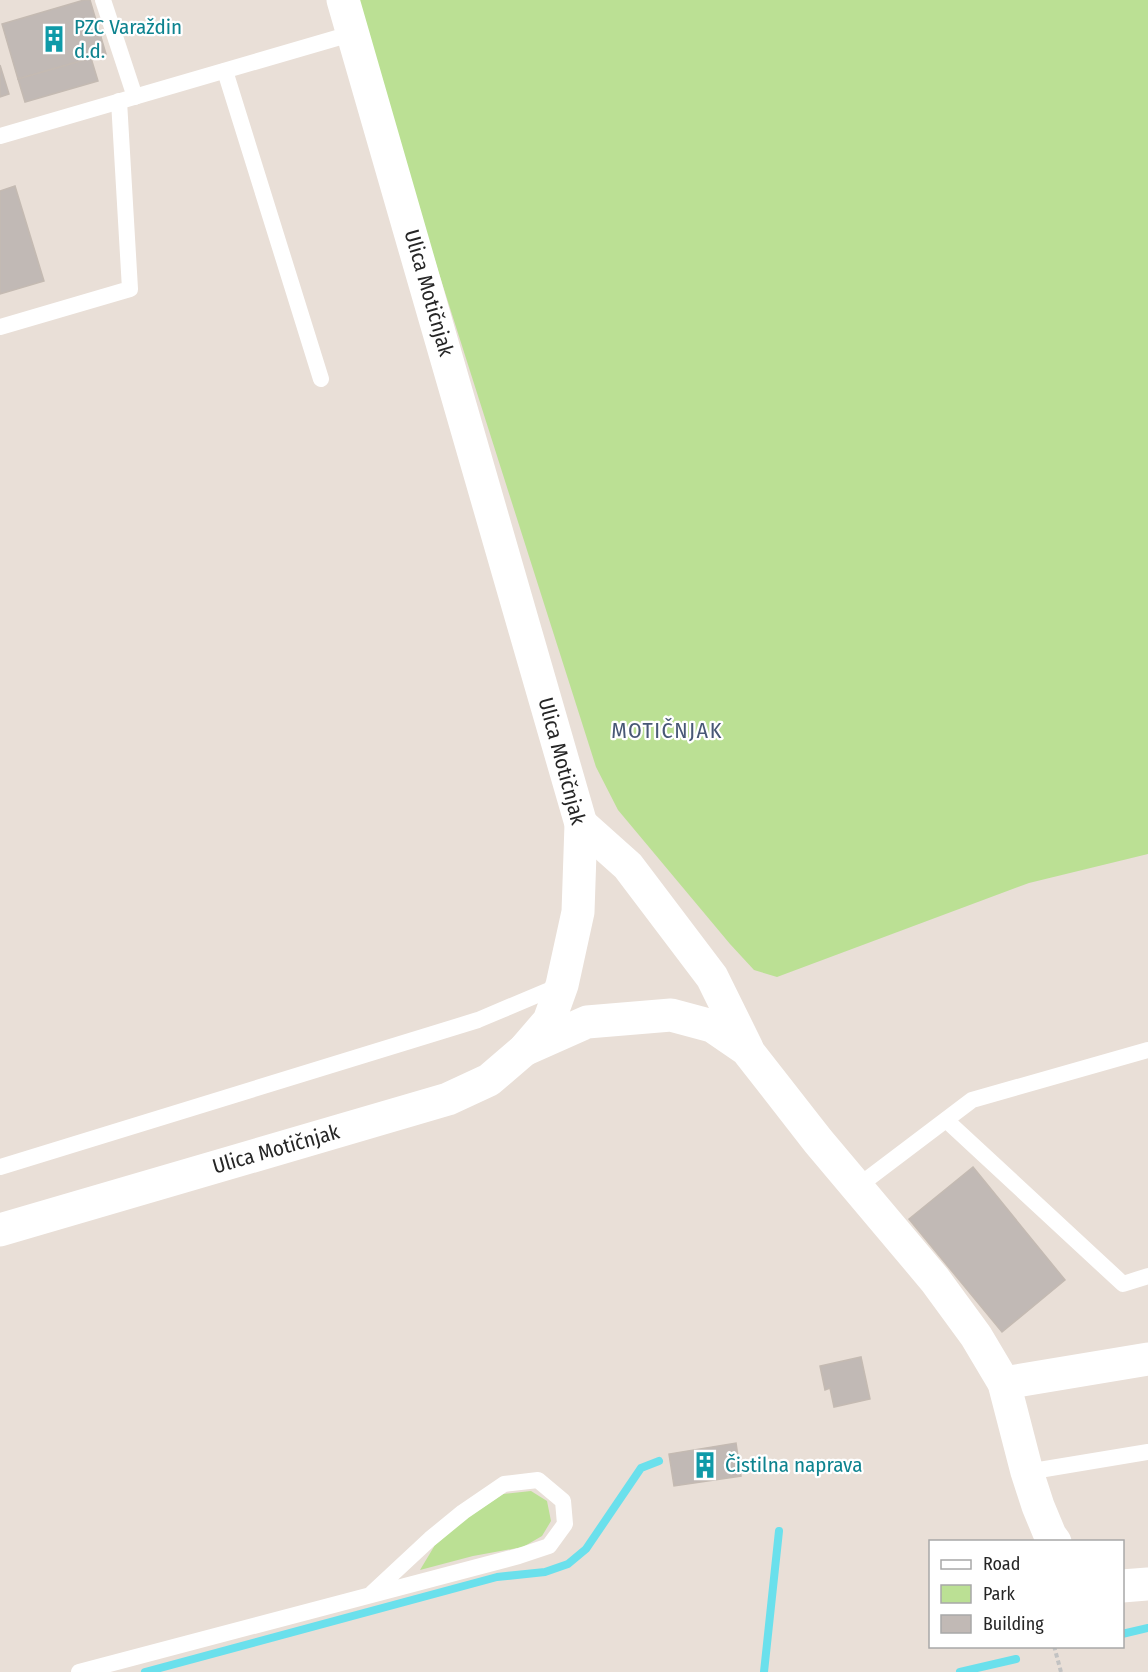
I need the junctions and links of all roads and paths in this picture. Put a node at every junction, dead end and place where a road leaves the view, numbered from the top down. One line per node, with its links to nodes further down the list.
1 (103, 0): 5 (lane)
2 (343, 0): 3 (main road, Ulica Motičnjak)
3 (354, 33): 4 (lane); 9 (main road, Ulica Motičnjak)
4 (225, 70): 5 (lane); 8 (lane)
5 (127, 99): 6 (lane); 7 (lane)
6 (0, 136)
7 (0, 327)
8 (321, 379)
9 (581, 824): 10 (main road, Ulica Motičnjak); 12 (main road)
10 (562, 985): 11 (main road, Ulica Motičnjak); 15 (lane)
11 (524, 1050): 12 (main road); 17 (main road, Ulica Motičnjak)
12 (747, 1050): 16 (main road)
13 (1148, 1050): 14 (lane)
14 (946, 1120): 16 (lane); 18 (lane)
15 (0, 1167)
16 (857, 1187): 20 (main road)
17 (0, 1230)
18 (1148, 1276)
19 (1148, 1359): 20 (main road)
20 (1004, 1383): 22 (main road)
21 (1148, 1452): 22 (lane)
22 (1027, 1472): 23 (main road)
23 (1054, 1540)
24 (1148, 1584): 25 (main road)
25 (1124, 1586)
26 (372, 1593): 26 (lane); 28 (lane)
27 (1054, 1648): 29 (path)
28 (79, 1672)
29 (1060, 1672)

